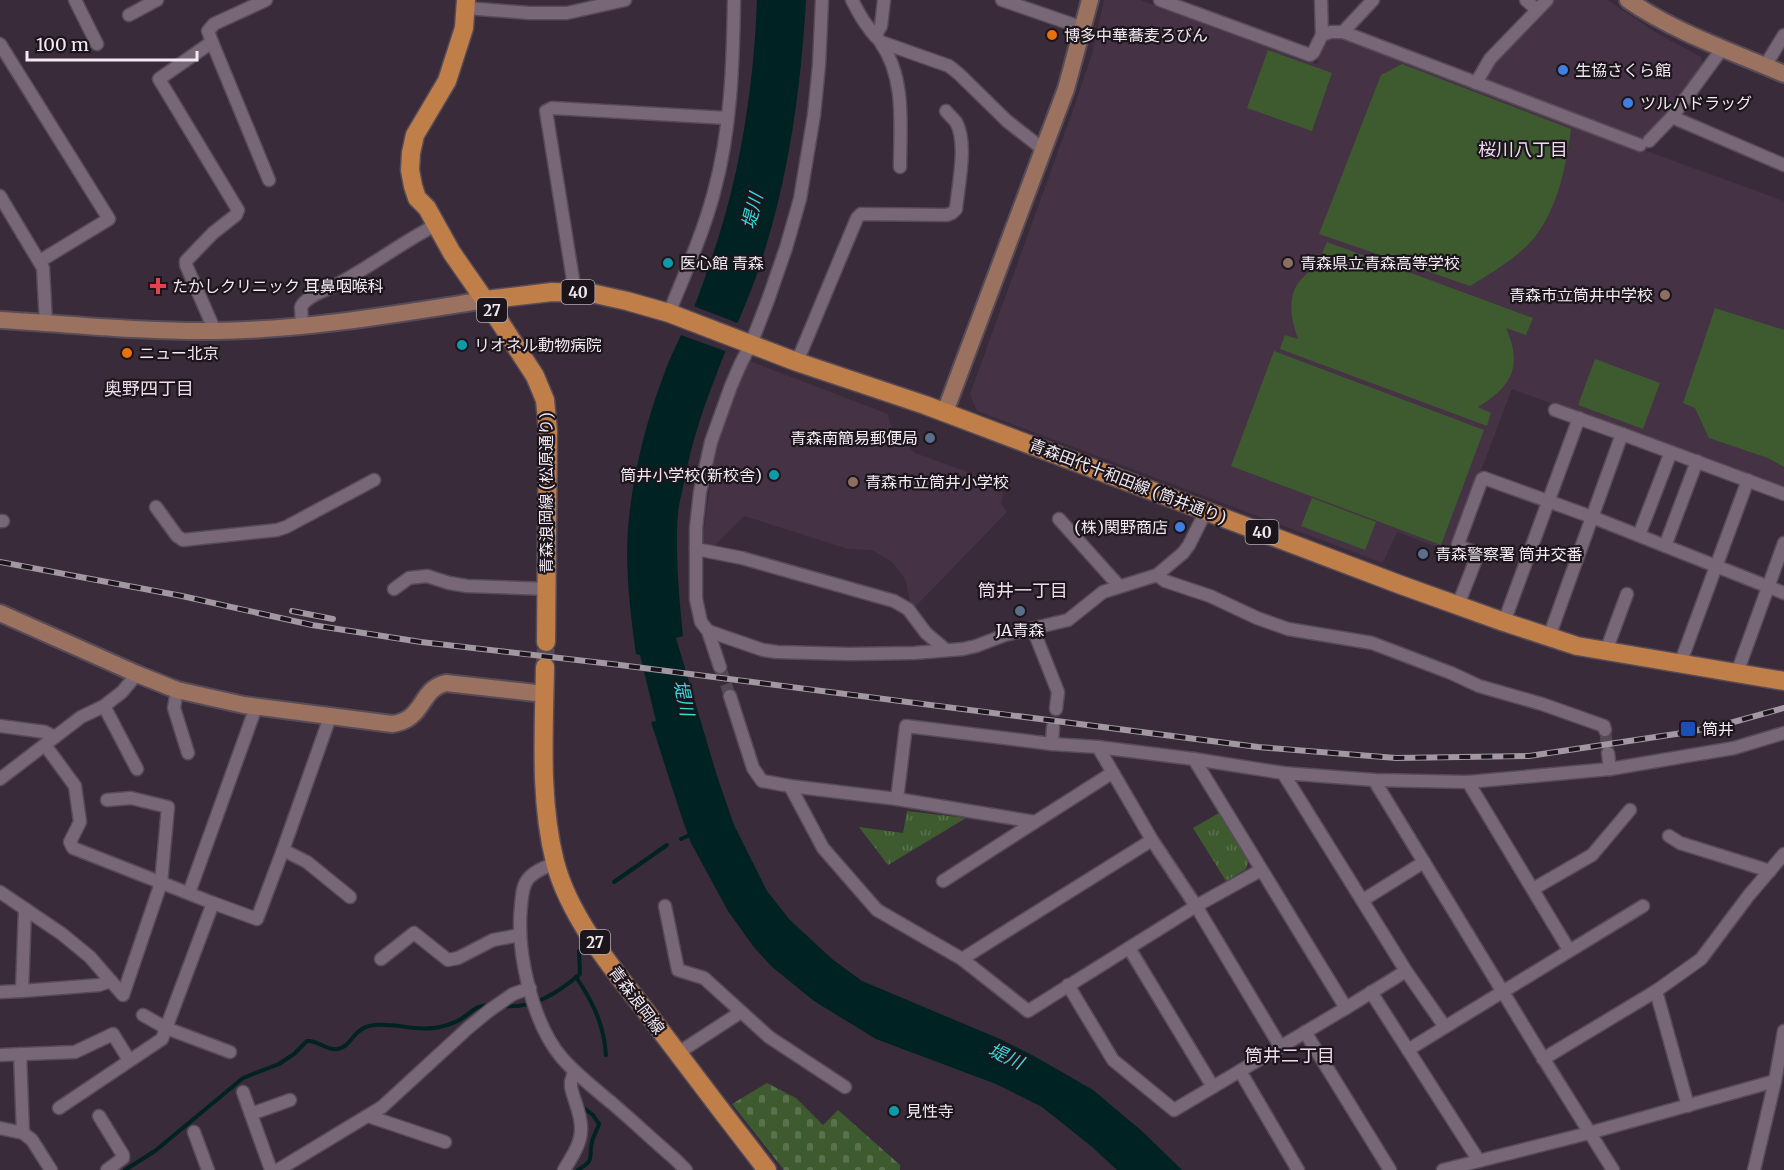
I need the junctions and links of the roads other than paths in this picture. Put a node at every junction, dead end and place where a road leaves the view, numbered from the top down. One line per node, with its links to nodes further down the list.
1 (75, 0): 27 (street)
2 (157, 0): 19 (street)
3 (266, 0): 25 (street)
4 (626, 0): 17 (street)
5 (734, 0): 34 (street)
6 (822, 0): 49 (street)
7 (852, 0): 24 (street)
8 (884, 0): 24 (street)
9 (1002, 0): 20 (street)
10 (1090, 0): 20 (street)
11 (1160, 0): 22 (street)
12 (1321, 0): 22 (street)
13 (1372, 0): 21 (street)
14 (1526, 0): 18 (street)
15 (1547, 0): 18 (street)
16 (1628, 0): 28 (street)
17 (466, 4): 40 (main road, 青森浪岡線 (松原通り) / 27)
18 (1537, 10): 31 (street)
19 (129, 15)
20 (1083, 28): 35 (street)
21 (1344, 32): 22 (street); 31 (street)
22 (1322, 35)
23 (1784, 35): 29 (street)
24 (878, 39): 35 (street); 37 (street)
25 (212, 42): 38 (street); 48 (street)
26 (0, 44): 41 (street)
27 (97, 44)
28 (1722, 48): 29 (street); 33 (street)
29 (1765, 66): 30 (street)
30 (1784, 74)
31 (1476, 83): 33 (street)
32 (946, 111): 50 (street)
33 (1672, 117): 36 (street)
34 (727, 118): 42 (street); 44 (street)
35 (1044, 150): 52 (street)
36 (1784, 165)
37 (900, 167)
38 (268, 180)
39 (0, 196): 41 (street)
40 (436, 225): 43 (main road, 青森浪岡線 (松原通り) / 27); 47 (street)
41 (40, 261): 46 (street)
42 (575, 292): 43 (main road, 青森田代十和田線 (筒井通り) / 40); 44 (main road, 青森田代十和田線 (筒井通り) / 40)
43 (485, 300): 47 (street); 74 (main road, 青森浪岡線 (松原通り) / 27)
44 (672, 314): 49 (main road, 青森田代十和田線 (筒井通り) / 40)
45 (0, 320): 46 (street)
46 (46, 323): 48 (street)
47 (302, 325): 48 (street)
48 (215, 331)
49 (748, 343): 50 (main road, 青森田代十和田線 (筒井通り) / 40); 68 (street)
50 (797, 362): 52 (main road, 青森田代十和田線 (筒井通り) / 40)
51 (1556, 410): 53 (street)
52 (945, 412): 62 (main road, 青森田代十和田線 (筒井通り) / 40)
53 (1579, 418): 54 (street); 60 (street)
54 (1622, 434): 55 (street); 63 (street)
55 (1671, 452): 56 (street); 65 (street)
56 (1697, 461): 58 (street); 67 (street)
57 (374, 480): 61 (street)
58 (1748, 480): 59 (street); 69 (street)
59 (1784, 494)
60 (1549, 501): 63 (street); 77 (street); 79 (street)
61 (156, 507)
62 (1206, 511): 70 (street); 77 (main road, 青森田代十和田線 (筒井通り) / 40)
63 (1592, 517): 65 (street); 82 (street)
64 (1059, 519): 71 (street)
65 (1639, 535): 67 (street)
66 (1784, 543): 72 (street)
67 (1665, 546): 69 (street)
68 (696, 549): 81 (street); 84 (street)
69 (1715, 565): 72 (street); 86 (street)
70 (1157, 575): 71 (street); 101 (street)
71 (1119, 586): 80 (street)
72 (1767, 586): 75 (street); 89 (street)
73 (394, 589): 74 (street)
74 (547, 589): 83 (main road, 青森浪岡線 (松原通り) / 27)
75 (1784, 593)
76 (1627, 594): 85 (street)
77 (1458, 605): 79 (main road, 青森田代十和田線 (筒井通り) / 40)
78 (0, 613): 90 (street)
79 (1504, 622): 82 (main road, 青森田代十和田線 (筒井通り) / 40)
80 (1033, 628): 84 (street); 97 (street)
81 (708, 631): 84 (street); 88 (street)
82 (1549, 637): 85 (main road, 青森田代十和田線 (筒井通り) / 40)
83 (546, 642)
84 (946, 650)
85 (1606, 651): 86 (main road, 青森田代十和田線 (筒井通り) / 40)
86 (1680, 664): 89 (main road, 青森田代十和田線 (筒井通り) / 40)
87 (546, 667): 93 (main road, 青森浪岡線 / 27)
88 (720, 667)
89 (1737, 673): 91 (main road, 青森田代十和田線 (筒井通り) / 40)
90 (137, 674): 92 (street); 95 (street)
91 (1784, 681)
92 (177, 690): 96 (street); 106 (street)
93 (545, 694): 98 (street); 126 (main road, 青森浪岡線 / 27)
94 (730, 696): 116 (street)
95 (104, 705): 103 (street); 109 (street)
96 (255, 707): 98 (street); 133 (street)
97 (1056, 710)
98 (330, 717): 123 (street)
99 (0, 726): 103 (street)
100 (1053, 727): 104 (street)
101 (1605, 730)
102 (1784, 733): 110 (street)
103 (50, 741): 113 (street); 130 (street)
104 (1052, 744): 105 (street); 117 (street)
105 (1098, 747): 108 (street); 111 (street)
106 (188, 753)
107 (1608, 753): 110 (street)
108 (1194, 759): 112 (street); 127 (street)
109 (137, 769)
110 (1610, 769): 115 (street)
111 (1113, 773): 120 (street); 122 (street)
112 (1283, 773): 114 (street); 135 (street)
113 (0, 779)
114 (1374, 780): 115 (street); 125 (street)
115 (1468, 782): 131 (street)
116 (790, 786): 117 (street); 145 (street)
117 (897, 799): 120 (street)
118 (107, 800): 130 (street)
119 (1630, 810): 131 (street)
120 (1035, 822): 129 (street)
121 (1669, 836): 128 (street)
122 (1152, 840): 138 (street); 145 (street)
123 (284, 850): 134 (street); 136 (street)
124 (1784, 854): 128 (street)
125 (1424, 862): 135 (street); 152 (street)
126 (555, 863): 141 (street); 165 (main road, 青森浪岡線 / 27)
127 (1261, 870): 138 (street); 155 (street)
128 (1770, 871): 153 (street)
129 (943, 881)
130 (161, 883): 133 (street); 147 (street)
131 (1533, 889): 143 (street)
132 (0, 892): 140 (street)
133 (189, 893): 136 (street)
134 (350, 897)
135 (1363, 900): 146 (street)
136 (213, 903): 159 (street)
137 (665, 906): 156 (street)
138 (1196, 906): 142 (street); 162 (street)
139 (1643, 906): 143 (street)
140 (25, 909): 147 (street); 149 (street)
141 (520, 935): 144 (street); 154 (street)
142 (1129, 948): 148 (street); 174 (street)
143 (1569, 951): 152 (street)
144 (381, 959)
145 (962, 959): 148 (street)
146 (1406, 970): 151 (street); 158 (street)
147 (111, 981): 149 (street)
148 (1068, 985): 174 (street)
149 (22, 991): 150 (street)
150 (0, 992)
151 (1371, 992): 155 (street); 163 (street)
152 (1502, 992): 158 (street); 168 (street)
153 (1656, 992): 168 (street); 177 (street)
154 (533, 997): 171 (street); 181 (street)
155 (1346, 1008): 161 (street)
156 (741, 1012): 165 (street); 173 (street)
157 (143, 1015): 159 (street)
158 (1444, 1027): 163 (street)
159 (166, 1028): 164 (street); 169 (street)
160 (1784, 1031): 172 (street)
161 (1305, 1032): 162 (street); 197 (street)
162 (1280, 1046): 170 (street)
163 (1408, 1050): 187 (street)
164 (230, 1052)
165 (678, 1053): 195 (main road, 青森浪岡線 / 27)
166 (20, 1054): 167 (street); 169 (street); 184 (street)
167 (0, 1055)
168 (1543, 1059): 185 (street)
169 (129, 1060): 178 (street)
170 (1240, 1071): 174 (street); 196 (street)
171 (574, 1072): 193 (street); 194 (street)
172 (1775, 1081): 177 (street); 200 (street)
173 (844, 1087)
174 (1213, 1087)
175 (243, 1092): 179 (street)
176 (290, 1100): 179 (street)
177 (1688, 1106): 185 (street)
178 (59, 1108)
179 (251, 1114): 191 (street)
180 (99, 1116): 189 (street)
181 (368, 1116): 186 (street); 192 (street)
182 (0, 1128): 184 (street)
183 (194, 1132): 190 (street)
184 (23, 1133): 188 (street)
185 (1589, 1133): 187 (street); 199 (street)
186 (445, 1142)
187 (1479, 1161): 198 (street)
188 (51, 1170)
189 (107, 1170)
190 (208, 1170)
191 (271, 1170)
192 (278, 1170)
193 (564, 1170)
194 (686, 1170)
195 (766, 1170)
196 (1298, 1170)
197 (1390, 1170)
198 (1443, 1170)
199 (1613, 1170)
200 (1753, 1170)

